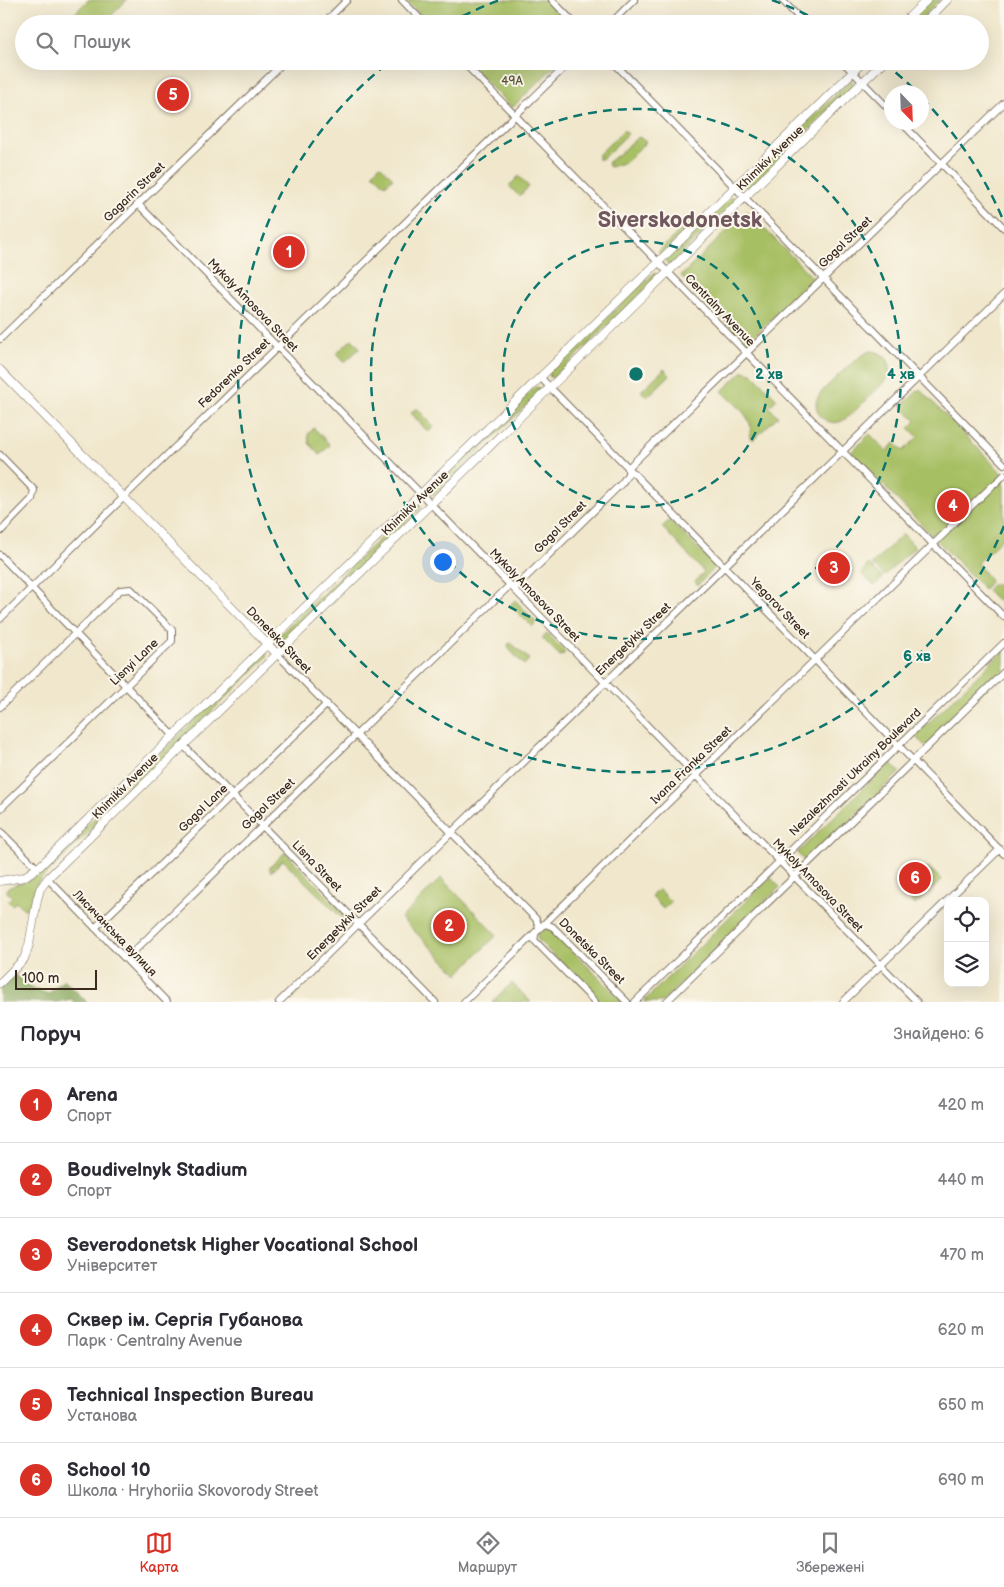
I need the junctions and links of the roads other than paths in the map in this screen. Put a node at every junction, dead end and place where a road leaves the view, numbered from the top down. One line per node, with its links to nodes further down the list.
1 (347, 0): 8 (street)
2 (402, 0): 9 (street)
3 (552, 0): 10 (street)
4 (634, 0): 11 (street)
5 (782, 0): 12 (street)
6 (927, 0): 13 (main road)
7 (947, 0): 14 (main road)
8 (332, 15)
9 (416, 15)
10 (566, 15)
11 (619, 15)
12 (796, 15)
13 (911, 15)
14 (932, 15)
15 (275, 70): 29 (street, Gagarin Street)
16 (471, 70): 24 (street, Centralny Avenue)
17 (562, 70): 24 (street, Fedorenko Street)
18 (621, 70): 27 (street)
19 (875, 70): 21 (main road, Khimikiv Avenue)
20 (852, 72): 21 (street); 27 (main road, Khimikiv Avenue)
21 (862, 82): 23 (street); 28 (main road, Khimikiv Avenue)
22 (1004, 103): 26 (street, Gogol Street)
23 (884, 104)
24 (515, 116): 31 (street, Centralny Avenue); 36 (street, Fedorenko Street)
25 (909, 130): 26 (street)
26 (942, 164): 30 (street); 33 (street, Gogol Street)
27 (735, 187): 28 (street); 31 (main road, Khimikiv Avenue)
28 (745, 197): 32 (main road, Khimikiv Avenue); 33 (street)
29 (138, 204): 35 (street, Gagarin Street); 36 (street, Mykoly Amosova Street)
30 (1004, 228)
31 (658, 262): 32 (street, Centralny Avenue); 39 (main road, Khimikiv Avenue)
32 (668, 272): 37 (street, Centralny Avenue); 41 (main road, Khimikiv Avenue)
33 (824, 278): 37 (street, Gogol Street); 40 (street)
34 (1004, 294): 40 (street, Energetykiv Street)
35 (0, 339)
36 (278, 347): 47 (street, Mykoly Amosova Street); 48 (street, Fedorenko Street)
37 (747, 353): 42 (street, Centralny Avenue); 45 (street, Gogol Street)
38 (0, 370): 48 (main road, Donetska Street)
39 (540, 377): 41 (street, Yegorov Street); 47 (main road, Khimikiv Avenue)
40 (919, 377): 42 (street, Energetykiv Street); 44 (street)
41 (550, 388): 45 (street, Yegorov Street); 49 (main road, Khimikiv Avenue)
42 (842, 452): 51 (street, Centralny Avenue); 53 (street, Energetykiv Street)
43 (0, 455): 50 (street)
44 (1004, 464)
45 (628, 468): 53 (street, Yegorov Street); 54 (street, Gogol Street)
46 (1004, 475): 51 (street, Ivana Franka Street)
47 (421, 494): 49 (street, Mykoly Amosova Street); 60 (main road, Khimikiv Avenue)
48 (124, 497): 55 (street, Fedorenko Street); 60 (main road, Donetska Street)
49 (430, 504): 54 (street, Mykoly Amosova Street); 61 (main road, Khimikiv Avenue)
50 (0, 532)
51 (933, 544): 56 (street, Centralny Avenue); 62 (street, Ivana Franka Street)
52 (0, 555): 55 (street)
53 (724, 566): 62 (street, Yegorov Street); 64 (street, Energetykiv Street)
54 (510, 585): 64 (street, Mykoly Amosova Street); 68 (street, Gogol Street)
55 (32, 588): 57 (street, Fedorenko Street); 58 (street)
56 (1004, 617)
57 (0, 619)
58 (75, 633): 65 (street); 65 (street, Lisnyi Lane); 67 (street, Lisnyi Lane)
59 (1004, 643): 71 (street, Nezalezhnosti Ukrainy Boulevard)
60 (267, 644): 61 (main road, Donetska Street); 69 (main road, Khimikiv Avenue)
61 (277, 654): 66 (street, Donetska Street); 70 (main road, Khimikiv Avenue)
62 (815, 660): 71 (street, Yegorov Street); 73 (street, Ivana Franka Street)
63 (1004, 672): 72 (street)
64 (605, 683): 73 (street, Mykoly Amosova Street); 78 (street, Energetykiv Street)
65 (126, 686): 69 (street); 75 (street, Lisnyi Lane)
66 (327, 704): 68 (street, Donetska Street); 74 (street, Gogol Lane)
67 (0, 707)
68 (357, 734): 76 (street, Gogol Street); 78 (street, Donetska Street)
69 (173, 735): 81 (main road, Khimikiv Avenue)
70 (184, 745): 74 (street, Lisna Street); 83 (main road, Khimikiv Avenue)
71 (898, 745): 72 (street, Yegorov Street); 80 (street, Nezalezhnosti Ukrainy Boulevard)
72 (913, 761): 79 (street, Yegorov Street); 82 (street)
73 (696, 776): 80 (street, Mykoly Amosova Street); 86 (street, Ivana Franka Street)
74 (233, 795): 76 (street, Lisna Street); 87 (street, Gogol Lane)
75 (0, 809)
76 (262, 826): 85 (street, Lisna Street); 88 (street, Gogol Street)
77 (0, 831): 81 (street)
78 (452, 832): 85 (street, Energetykiv Street); 86 (street, Donetska Street)
79 (1002, 852): 89 (street)
80 (779, 862): 82 (street, Mykoly Amosova Street); 97 (street, Nezalezhnosti Ukrainy Boulevard)
81 (37, 868): 84 (main road, Khimikiv Avenue)
82 (794, 877): 89 (street, Mykoly Amosova Street); 98 (street)
83 (48, 879): 87 (street, Лисичанська вулиця); 90 (main road, Khimikiv Avenue)
84 (0, 882)
85 (359, 924): 92 (street, Energetykiv Street); 93 (street, Lisna Street)
86 (539, 927): 94 (street, Ivana Franka Street); 95 (street, Donetska Street); 96 (street, Donetska Street)
87 (96, 928): 88 (street, Лисичанська вулиця)
88 (126, 960): 91 (street, Лисичанська вулиця)
89 (881, 965): 99 (street); 100 (street, Mykoly Amosova Street)
90 (0, 983)
91 (167, 1002)
92 (280, 1002)
93 (435, 1002)
94 (464, 1002)
95 (595, 1002)
96 (626, 1002)
97 (635, 1002)
98 (666, 1002)
99 (843, 1002)
100 (917, 1002)

